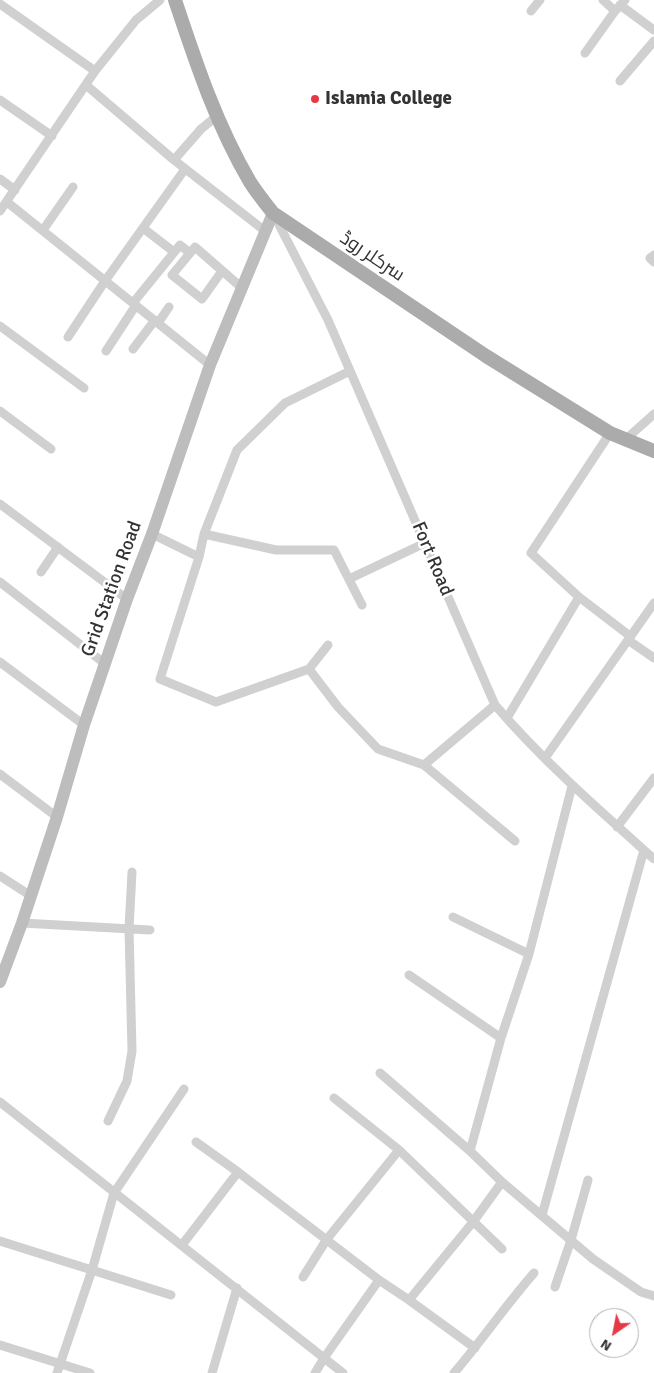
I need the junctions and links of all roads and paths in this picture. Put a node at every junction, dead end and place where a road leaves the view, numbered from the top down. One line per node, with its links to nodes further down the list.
1 (160, 0): 11 (street)
2 (174, 0): 15 (main road, سرکلر روڈ)
3 (540, 0): 7 (street)
4 (603, 0): 6 (street)
5 (0, 4): 11 (street)
6 (620, 6): 8 (street); 10 (street)
7 (531, 11)
8 (654, 30)
9 (653, 44): 12 (street)
10 (585, 53)
11 (95, 71): 13 (street)
12 (620, 81)
13 (86, 85): 16 (street); 17 (street)
14 (0, 100): 16 (street)
15 (217, 116): 17 (street); 24 (main road, سرکلر روڈ)
16 (52, 136): 21 (street)
17 (174, 160): 18 (street)
18 (185, 169): 25 (street); 27 (street)
19 (0, 179): 21 (street)
20 (73, 187): 26 (street)
21 (15, 190): 22 (street)
22 (7, 202): 23 (street); 26 (street)
23 (0, 211)
24 (273, 213): 27 (main road, Grid Station Road); 43 (street, Fort Road); 47 (main road, سرکلر روڈ)
25 (143, 228): 28 (street); 33 (street)
26 (43, 230): 33 (street)
27 (265, 231): 34 (main road, Grid Station Road)
28 (174, 252): 29 (street); 35 (street)
29 (190, 253): 32 (street); 32 (street)
30 (654, 255): 31 (street)
31 (654, 262)
32 (222, 271): 34 (street)
33 (106, 280): 35 (street); 39 (street)
34 (242, 288): 42 (main road, Grid Station Road)
35 (135, 304): 37 (street); 41 (street)
36 (169, 307): 37 (street)
37 (156, 321): 40 (street); 42 (street)
38 (0, 326): 44 (street)
39 (68, 338)
40 (133, 350)
41 (106, 351)
42 (210, 365): 52 (main road, Grid Station Road)
43 (350, 371): 53 (street); 54 (street, Fort Road)
44 (84, 388)
45 (0, 411): 49 (street)
46 (654, 414): 48 (street)
47 (610, 433): 48 (main road, سرکلر روڈ); 60 (street)
48 (626, 439): 50 (main road, سرکلر روڈ)
49 (51, 450)
50 (654, 451)
51 (0, 504): 55 (street)
52 (152, 534): 56 (street); 61 (main road, Grid Station Road)
53 (204, 534): 56 (street); 58 (street)
54 (425, 543): 58 (street); 70 (street, Fort Road)
55 (58, 547): 57 (street); 61 (street)
56 (199, 557): 69 (street)
57 (41, 572)
58 (349, 580): 63 (street)
59 (0, 582): 68 (street)
60 (579, 598): 64 (street); 71 (street)
61 (127, 599): 68 (main road, Grid Station Road)
62 (654, 603): 64 (street)
63 (362, 605)
64 (629, 638): 66 (street); 73 (street)
65 (328, 645): 69 (street)
66 (654, 658)
67 (0, 662): 72 (street)
68 (104, 663): 72 (main road, Grid Station Road)
69 (309, 669): 74 (street)
70 (495, 705): 71 (street, Fort Road); 74 (street)
71 (507, 718): 73 (street, Fort Road)
72 (84, 725): 78 (main road, Grid Station Road)
73 (545, 758): 77 (street, Fort Road)
74 (424, 765): 80 (street)
75 (0, 774): 78 (street)
76 (654, 778): 79 (street)
77 (572, 786): 79 (street, Fort Road); 90 (street)
78 (57, 817): 85 (main road, Grid Station Road)
79 (618, 827): 81 (street, Fort Road)
80 (515, 841)
81 (644, 850): 82 (street, Fort Road); 106 (street)
82 (654, 859)
83 (132, 872): 88 (street)
84 (0, 876): 85 (street)
85 (31, 896): 87 (main road, Grid Station Road)
86 (453, 917): 90 (street)
87 (22, 923): 88 (street); 92 (main road, Grid Station Road)
88 (129, 929): 89 (street); 98 (street)
89 (150, 930)
90 (529, 954): 93 (street)
91 (409, 975): 93 (street)
92 (0, 982)
93 (501, 1038): 101 (street)
94 (380, 1073): 101 (street)
95 (184, 1089): 105 (street)
96 (334, 1098): 100 (street)
97 (0, 1102): 105 (street)
98 (108, 1121)
99 (196, 1142): 102 (street)
100 (400, 1150): 107 (street); 108 (street)
101 (470, 1151): 104 (street)
102 (238, 1172): 108 (street); 111 (street)
103 (588, 1180): 109 (street)
104 (502, 1182): 106 (street); 107 (street)
105 (114, 1192): 111 (street); 113 (street)
106 (542, 1215): 109 (street)
107 (473, 1222): 112 (street); 121 (street)
108 (326, 1239): 115 (street); 116 (street)
109 (571, 1240): 117 (street); 120 (street)
110 (0, 1241): 113 (street)
111 (182, 1245): 118 (street)
112 (502, 1249)
113 (92, 1270): 119 (street); 125 (street)
114 (534, 1273): 123 (street)
115 (303, 1277)
116 (379, 1280): 121 (street); 124 (street)
117 (555, 1287)
118 (237, 1288): 124 (street); 127 (street)
119 (171, 1295)
120 (654, 1296)
121 (409, 1300): 123 (street)
122 (0, 1345): 125 (street)
123 (475, 1348): 130 (street)
124 (324, 1358): 128 (street); 129 (street)
125 (59, 1368): 126 (street)
126 (90, 1373)
127 (212, 1373)
128 (315, 1373)
129 (343, 1373)
130 (454, 1373)

